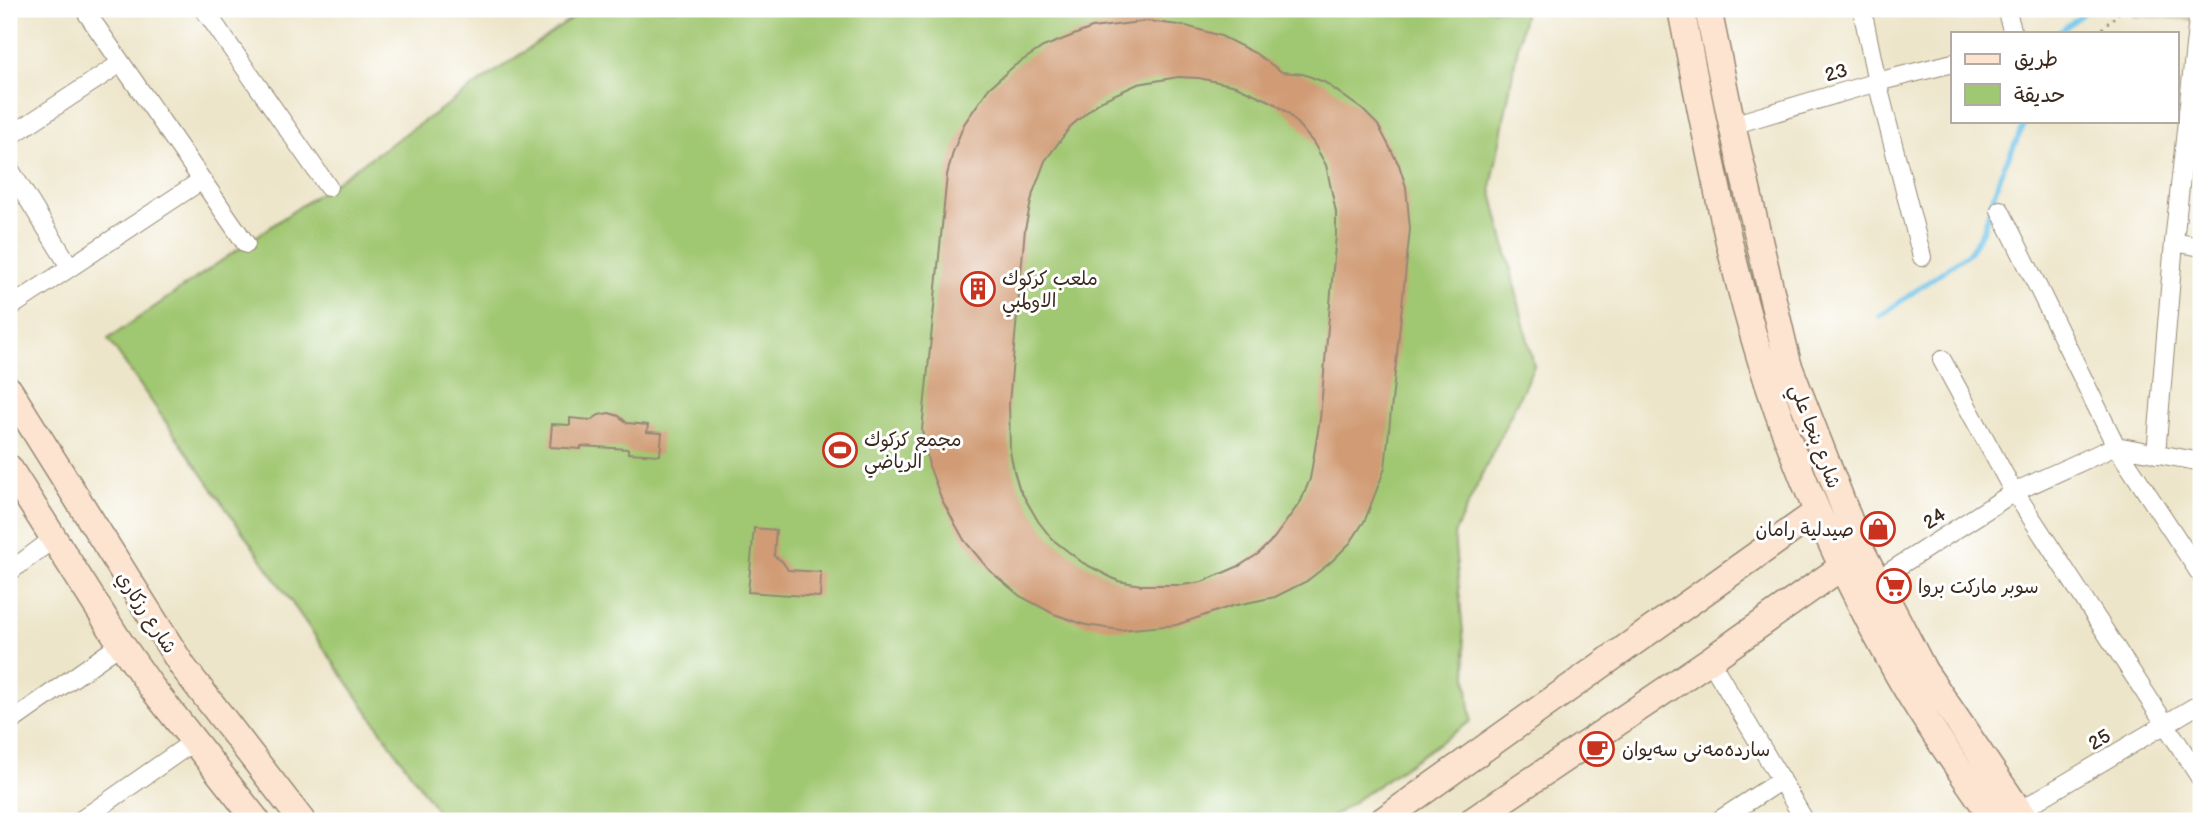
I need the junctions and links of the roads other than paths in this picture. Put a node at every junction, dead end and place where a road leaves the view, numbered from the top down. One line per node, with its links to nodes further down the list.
1 (84, 9): 9 (street)
2 (204, 9): 17 (street)
3 (1681, 9): 19 (street, شارع بنجا علي)
4 (1708, 9): 13 (street, شارع بنجا علي)
5 (1862, 9): 11 (street)
6 (2006, 9): 8 (street)
7 (2199, 9): 12 (street)
8 (2013, 32)
9 (121, 63): 14 (street); 16 (street)
10 (1951, 64): 11 (street, 23)
11 (1877, 82): 13 (street, 23); 24 (street)
12 (2182, 117): 21 (street)
13 (1732, 125): 18 (street, شارع بنجا علي)
14 (9, 137)
15 (9, 168): 25 (street)
16 (202, 180): 22 (street); 25 (street)
17 (328, 187)
18 (1751, 201): 19 (street); 39 (street, شارع بنجا علي)
19 (1722, 208): 34 (street, شارع بنجا علي)
20 (2000, 210): 29 (street)
21 (2174, 242): 23 (street); 30 (street)
22 (246, 244)
23 (2201, 247)
24 (1922, 257)
25 (70, 267): 26 (street)
26 (9, 308)
27 (1942, 360): 33 (street)
28 (9, 390): 42 (street, شارع رزكاري)
29 (2116, 446): 30 (street); 33 (street, 24); 38 (street)
30 (2156, 454): 31 (street)
31 (2201, 462)
32 (9, 468): 35 (street, شارع رزكاري)
33 (2014, 492): 39 (street, 24); 46 (street)
34 (1817, 512): 36 (street, شارع بنجا علي); 54 (street)
35 (53, 539): 37 (street); 40 (street, شارع رزكاري)
36 (1843, 566): 41 (street); 58 (street, شارع بنجا علي)
37 (9, 572)
38 (2201, 575)
39 (1877, 580): 50 (street, شارع بنجا علي)
40 (121, 644): 43 (street, شارع رزكاري); 45 (street)
41 (1710, 660): 49 (street); 55 (street)
42 (183, 667): 43 (street); 53 (street, شارع رزكاري)
43 (152, 688): 47 (street, شارع رزكاري)
44 (2201, 704): 46 (street, 25)
45 (9, 723)
46 (2164, 724): 48 (street); 50 (street, 25)
47 (194, 742): 51 (street); 52 (street, شارع رزكاري)
48 (2201, 779)
49 (1781, 780): 56 (street); 57 (street)
50 (2023, 816)
51 (80, 821)
52 (257, 821)
53 (302, 821)
54 (1382, 821)
55 (1472, 821)
56 (1718, 821)
57 (1805, 821)
58 (1995, 821)

